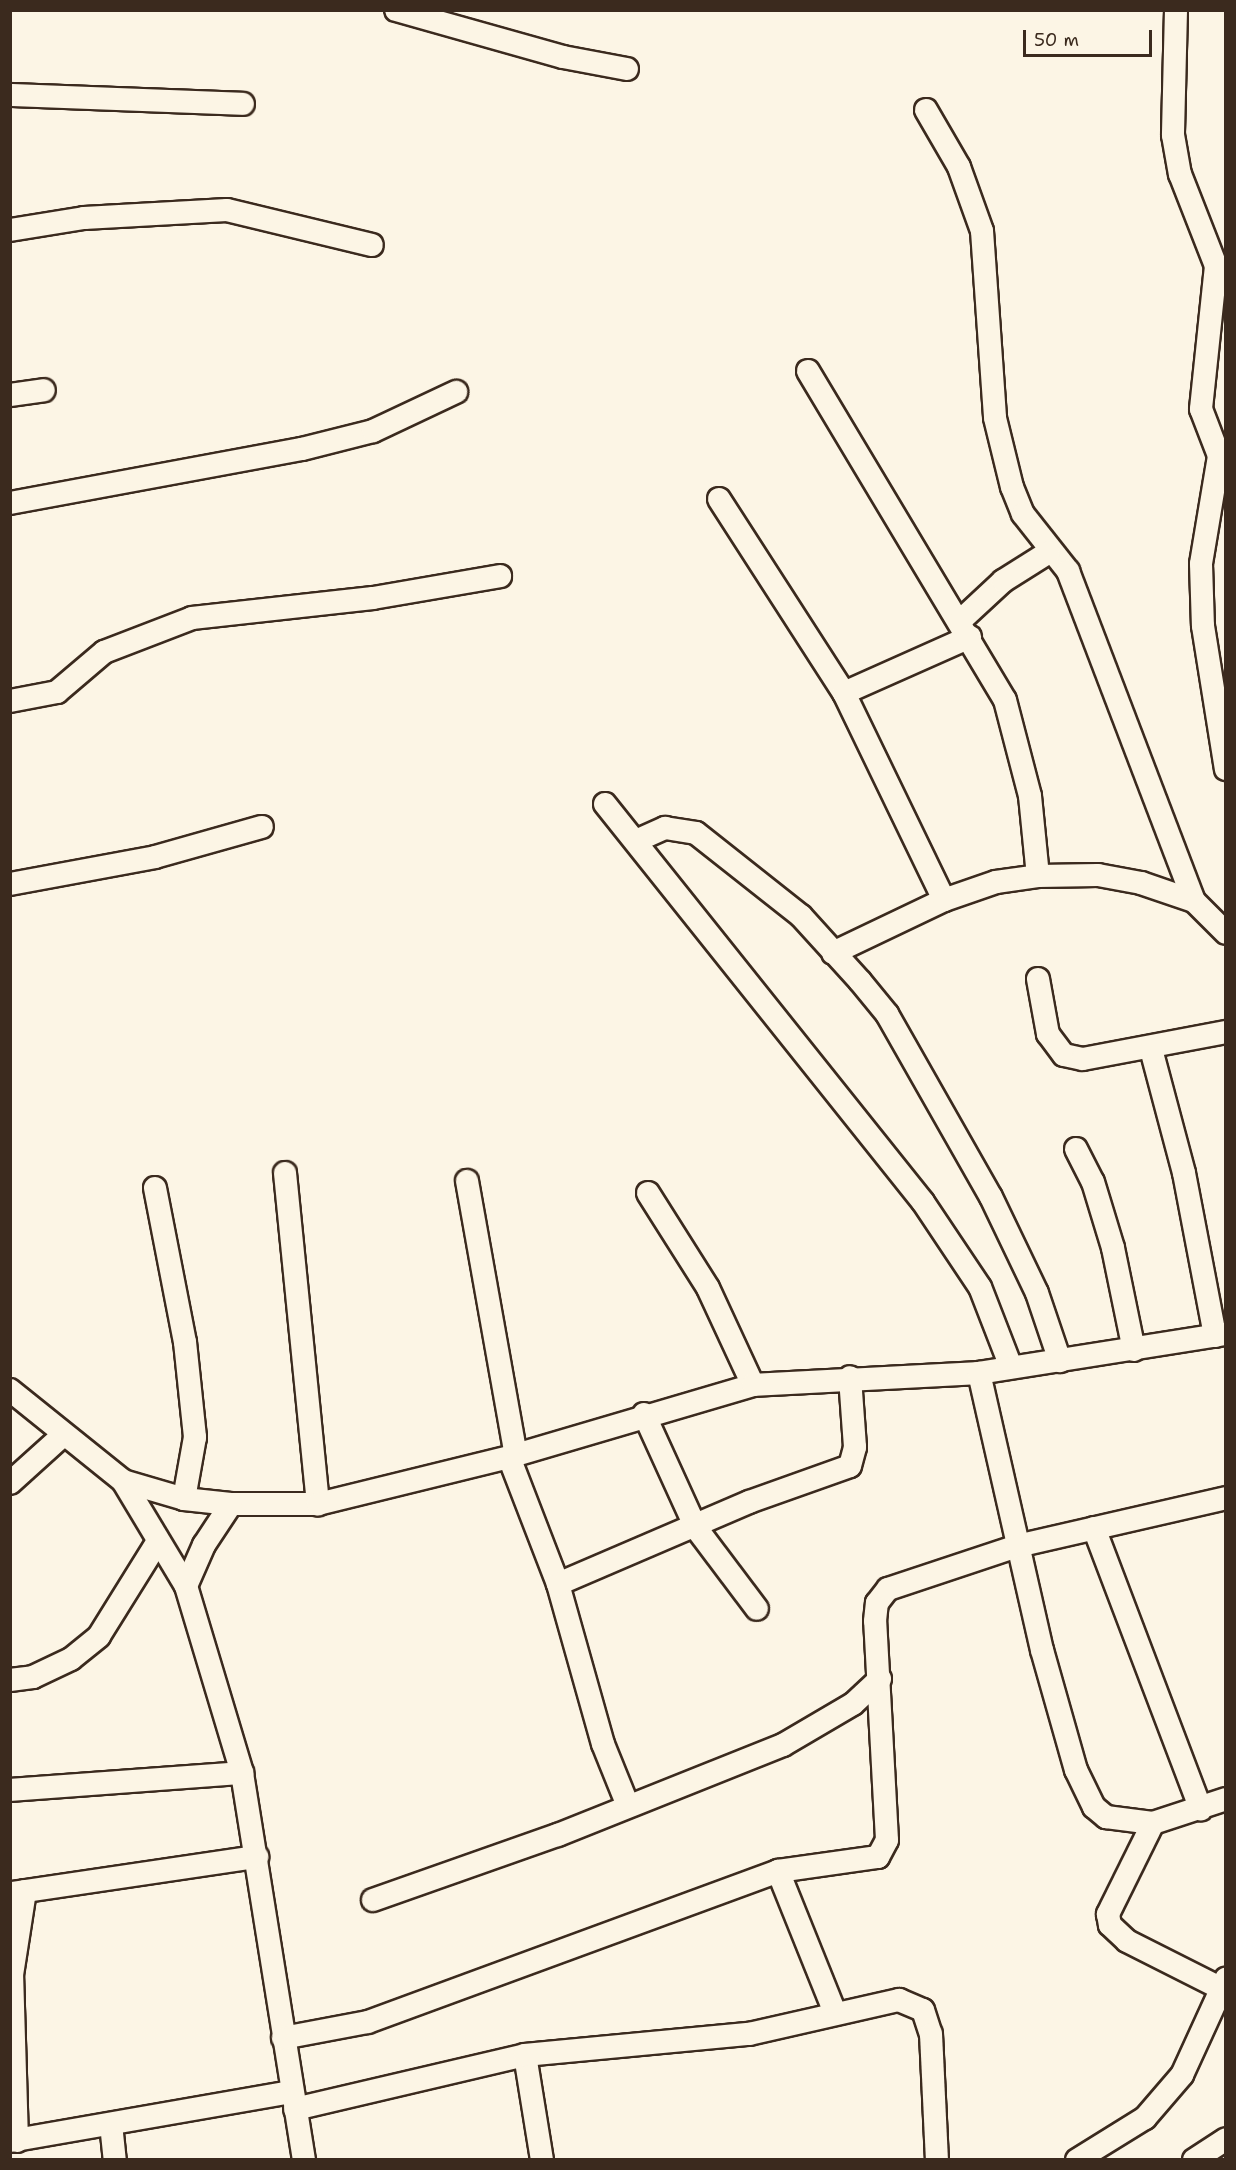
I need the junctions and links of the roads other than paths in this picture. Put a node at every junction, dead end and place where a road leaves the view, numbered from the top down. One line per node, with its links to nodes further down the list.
1 (396, 10): 3 (street)
2 (1176, 10): 9 (street)
3 (627, 69)
4 (10, 95): 5 (street)
5 (243, 104)
6 (926, 110): 18 (street)
7 (10, 230): 8 (street)
8 (372, 245)
9 (1221, 259): 14 (street)
10 (808, 370): 20 (street)
11 (44, 390): 13 (street)
12 (456, 392): 17 (street)
13 (10, 395)
14 (1201, 409): 15 (street); 23 (street)
15 (1226, 415)
16 (719, 499): 21 (street)
17 (10, 503)
18 (1048, 552): 20 (street); 30 (street)
19 (500, 576): 22 (street)
20 (965, 629): 21 (street); 27 (street)
21 (844, 693): 29 (street)
22 (10, 701)
23 (1226, 769)
24 (605, 804): 26 (street)
25 (262, 827): 28 (street)
26 (638, 840): 32 (street); 44 (street)
27 (1038, 876): 29 (street); 30 (street)
28 (10, 884)
29 (944, 900): 32 (street)
30 (1194, 901): 31 (street)
31 (1226, 933)
32 (833, 953): 43 (street)
33 (1038, 979): 35 (street)
34 (1226, 1032): 35 (street)
35 (1151, 1049): 41 (street)
36 (1076, 1149): 42 (street)
37 (285, 1173): 57 (street)
38 (467, 1181): 51 (street)
39 (155, 1188): 55 (street)
40 (648, 1193): 47 (street)
41 (1220, 1335): 42 (street)
42 (1134, 1350): 43 (street)
43 (1060, 1360): 44 (street)
44 (1011, 1367): 45 (street)
45 (979, 1373): 46 (street); 61 (street)
46 (850, 1377): 47 (street); 58 (street)
47 (753, 1385): 49 (street)
48 (10, 1390): 50 (street)
49 (644, 1414): 51 (street); 58 (street)
50 (62, 1436): 52 (street); 53 (street)
51 (513, 1456): 57 (street); 62 (street)
52 (123, 1481): 55 (street); 60 (street)
53 (10, 1483)
54 (1226, 1498): 59 (street)
55 (184, 1499): 56 (street)
56 (231, 1504): 57 (street); 63 (street)
57 (318, 1504)
58 (696, 1528): 62 (street); 64 (street)
59 (1094, 1528): 61 (street); 71 (street)
60 (157, 1543): 63 (street); 66 (street)
61 (1017, 1546): 65 (street); 72 (street)
62 (558, 1584): 70 (street)
63 (186, 1586): 67 (street)
64 (758, 1609)
65 (880, 1679): 70 (street); 74 (street)
66 (10, 1680)
67 (242, 1773): 68 (street); 73 (street)
68 (10, 1790)
69 (1226, 1799): 71 (street)
70 (628, 1806): 76 (street)
71 (1201, 1809): 72 (street)
72 (1153, 1822): 77 (street)
73 (257, 1857): 75 (street); 79 (street)
74 (778, 1871): 78 (street); 79 (street)
75 (18, 1892): 84 (street)
76 (373, 1900)
77 (1224, 1987): 89 (street)
78 (835, 2013): 80 (street); 88 (street)
79 (283, 2038): 81 (street)
80 (525, 2055): 81 (street); 87 (street)
81 (293, 2100): 82 (street); 86 (street)
82 (111, 2124): 84 (street); 85 (street)
83 (1226, 2139): 90 (street)
84 (14, 2141)
85 (115, 2160)
86 (303, 2160)
87 (542, 2160)
88 (937, 2160)
89 (1077, 2160)
90 (1194, 2160)

